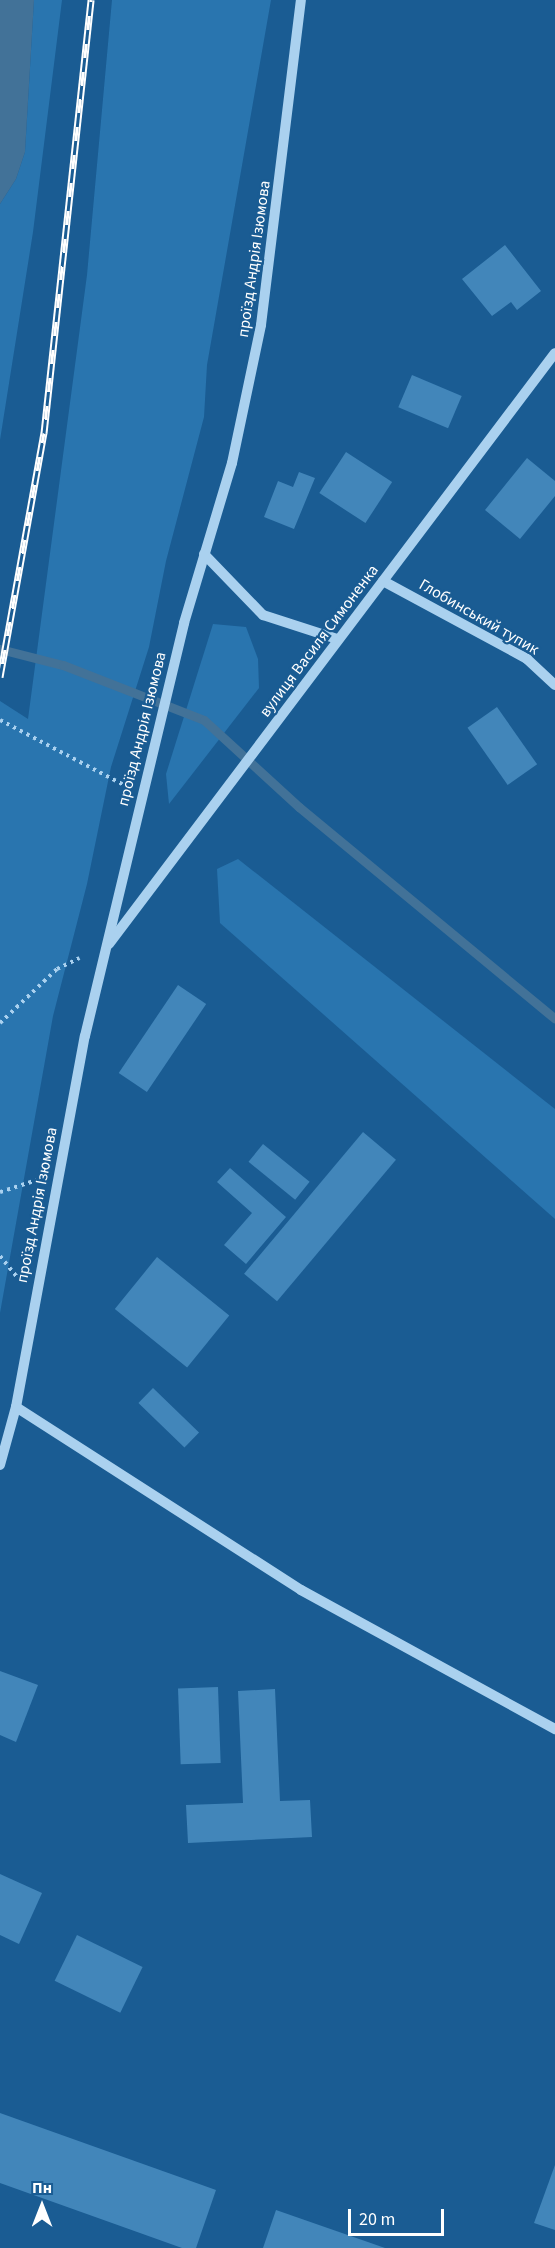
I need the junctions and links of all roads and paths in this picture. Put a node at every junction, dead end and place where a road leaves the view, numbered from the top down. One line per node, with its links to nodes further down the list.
1 (301, 0): 3 (street, проїзд Андрія Ізюмова)
2 (555, 353): 4 (street, вулиця Василя Симоненка)
3 (204, 554): 5 (street); 8 (street, проїзд Андрія Ізюмова)
4 (383, 581): 5 (street, вулиця Василя Симоненка); 6 (street, Глобинський тупик)
5 (337, 639): 9 (street, вулиця Василя Симоненка)
6 (555, 685)
7 (0, 720): 8 (path)
8 (141, 794): 9 (street, проїзд Андрія Ізюмова)
9 (107, 947): 10 (path); 11 (street, проїзд Андрія Ізюмова)
10 (0, 1023)
11 (59, 1170): 12 (path); 13 (street, проїзд Андрія Ізюмова)
12 (0, 1192)
13 (16, 1407): 14 (street, проїзд Андрія Ізюмова); 15 (street)
14 (0, 1465)
15 (555, 1729)

